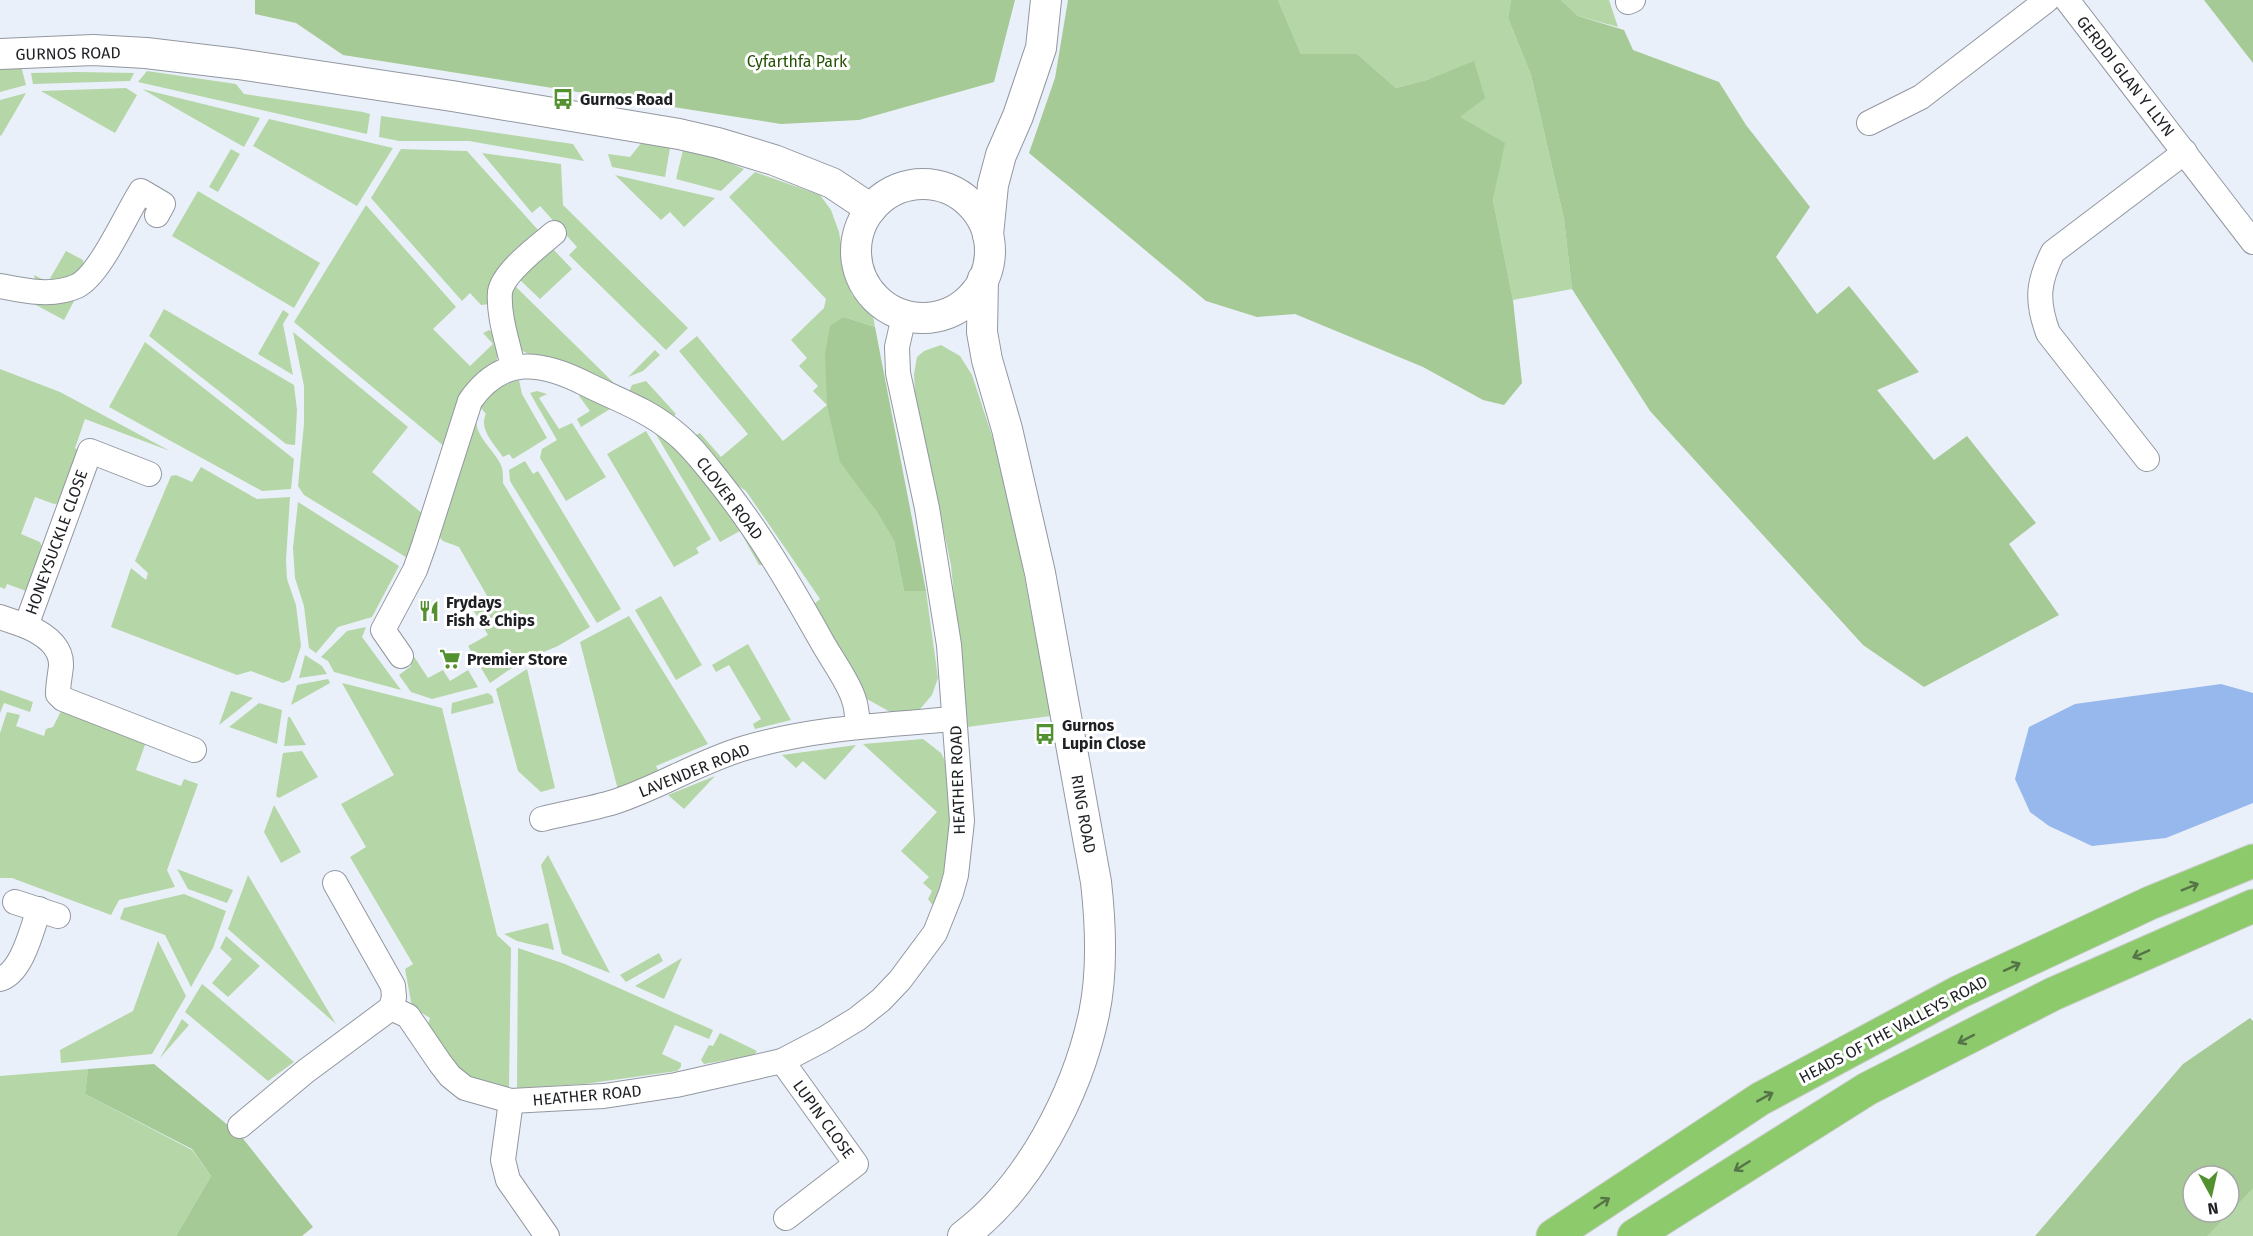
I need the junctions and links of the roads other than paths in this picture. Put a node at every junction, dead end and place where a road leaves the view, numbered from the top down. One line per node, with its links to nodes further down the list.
1 (1046, 0): 7 (street)
2 (2047, 0): 5 (street)
3 (2067, 0): 6 (street, GERDDI GLAN Y LLYN)
4 (0, 54): 9 (street, GURNOS ROAD)
5 (1869, 123)
6 (2185, 152): 13 (street, GERDDI GLAN Y LLYN); 19 (street, GERDDI GLAN Y LLYN)
7 (1001, 155): 8 (street); 12 (street)
8 (944, 188): 9 (street); 12 (street)
9 (871, 208): 16 (street)
10 (157, 215): 15 (street)
11 (554, 234): 18 (street)
12 (988, 235): 14 (street)
13 (2253, 242)
14 (983, 279): 16 (street); 17 (street, RING ROAD)
15 (0, 286)
16 (917, 317): 17 (street, RING ROAD); 24 (street, HEATHER ROAD)
17 (987, 360): 39 (street, RING ROAD)
18 (513, 367): 23 (street); 25 (street, CLOVER ROAD)
19 (2147, 459)
20 (149, 474): 22 (street, HONEYSUCKLE CLOSE)
21 (0, 617): 22 (street, HONEYSUCKLE CLOSE)
22 (26, 626): 26 (street, HONEYSUCKLE CLOSE)
23 (401, 656)
24 (954, 719): 25 (street, LAVENDER ROAD); 34 (street, HEATHER ROAD)
25 (858, 727): 27 (street, LAVENDER ROAD)
26 (194, 750)
27 (542, 819)
28 (2253, 861): 40 (highway, HEADS OF THE VALLEYS ROAD, one-way to 28)
29 (335, 883): 33 (street)
30 (15, 902): 32 (street)
31 (2253, 906): 41 (highway, one-way to 41)
32 (0, 979)
33 (391, 1008): 35 (street, HEATHER ROAD); 36 (street)
34 (782, 1061): 35 (street, HEATHER ROAD); 37 (street, LUPIN CLOSE)
35 (511, 1101): 38 (street)
36 (240, 1126)
37 (786, 1218)
38 (547, 1236)
39 (963, 1236)
40 (1554, 1236)
41 (1634, 1236)

